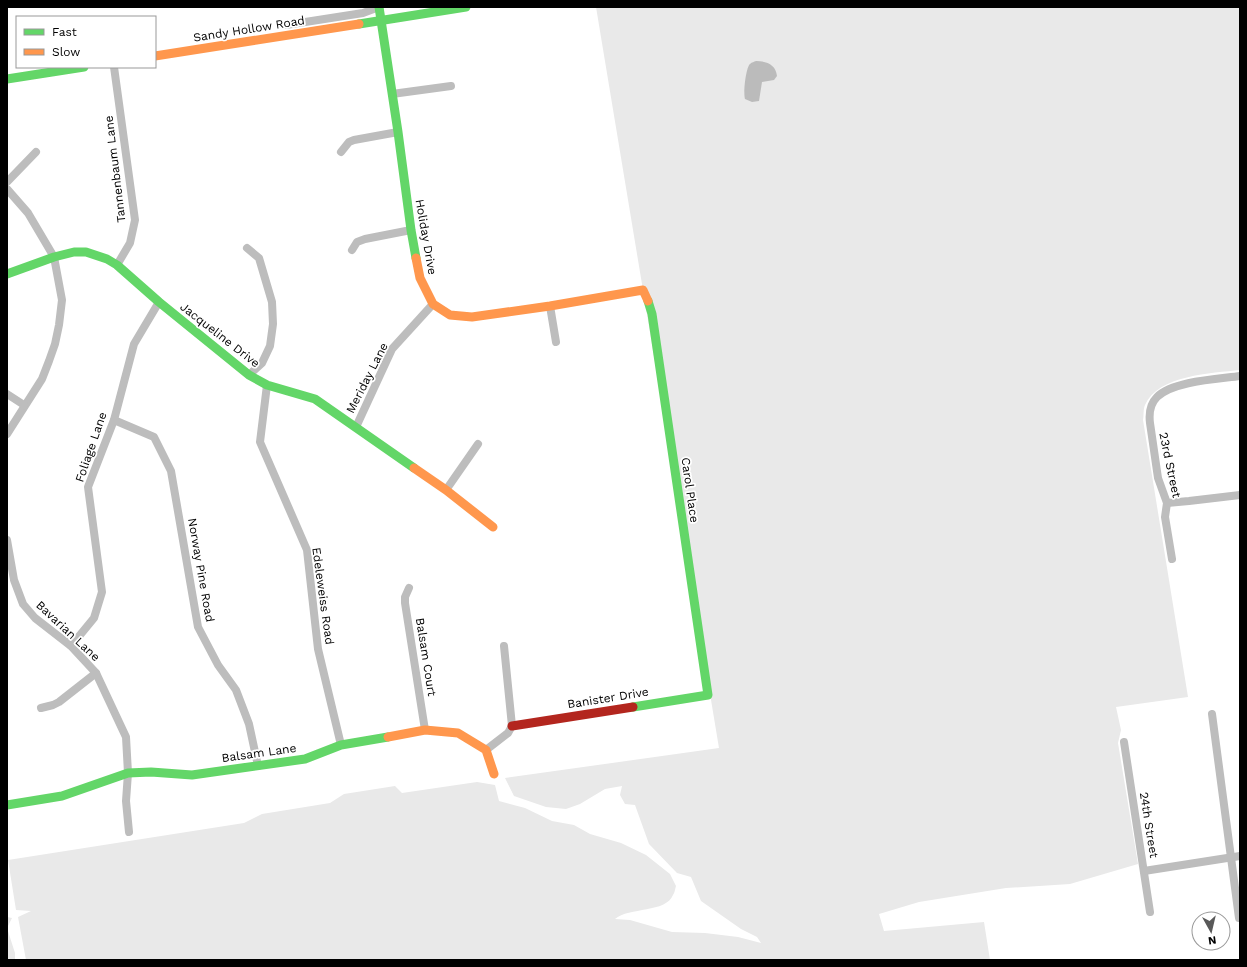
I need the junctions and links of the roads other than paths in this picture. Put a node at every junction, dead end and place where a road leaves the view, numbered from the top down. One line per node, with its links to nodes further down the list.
1 (379, 7): 3 (street, Holiday Drive); 4 (street)
2 (466, 7): 3 (street, Sandy Hollow Road)
3 (381, 20): 5 (street, Sandy Hollow Road); 10 (street, Holiday Drive)
4 (286, 25)
5 (156, 56)
6 (78, 68): 8 (street)
7 (114, 68): 20 (street, Tannenbaum Lane)
8 (7, 79)
9 (451, 86): 10 (street)
10 (392, 94): 11 (street, Holiday Drive)
11 (398, 132): 13 (street); 16 (street, Holiday Drive)
12 (36, 152): 14 (street)
13 (341, 152)
14 (7, 182)
15 (7, 189): 19 (street)
16 (411, 230): 18 (street); 23 (street, Holiday Drive)
17 (247, 248): 26 (street)
18 (352, 250)
19 (54, 257): 20 (street, Jacqueline Drive); 21 (street, Jacqueline Drive); 30 (street)
20 (117, 265): 22 (street, Jacqueline Drive)
21 (7, 274)
22 (159, 302): 26 (street, Jacqueline Drive); 31 (street, Foliage Lane)
23 (433, 304): 24 (street); 32 (street, Meriday Lane)
24 (550, 306): 25 (street); 45 (street, Carol Place)
25 (556, 342)
26 (248, 375): 28 (street, Jacqueline Drive)
27 (1240, 376): 37 (street, 23rd Street)
28 (268, 385): 32 (street, Jacqueline Drive); 51 (street, Edeleweiss Road)
29 (7, 394): 30 (street)
30 (24, 405): 33 (street)
31 (114, 420): 42 (street, Foliage Lane); 53 (street, Norway Pine Road)
32 (356, 427): 35 (street, Jacqueline Drive)
33 (7, 434)
34 (478, 444): 35 (street)
35 (446, 490): 38 (street, Jacqueline Drive)
36 (1240, 495): 37 (street)
37 (1167, 503): 40 (street, 23rd Street)
38 (493, 527)
39 (7, 540): 42 (street, Bavarian Lane)
40 (1172, 559)
41 (409, 588): 49 (street, Balsam Court)
42 (70, 646): 44 (street, Bavarian Lane)
43 (504, 646): 48 (street)
44 (96, 673): 46 (street); 54 (street, Bavarian Lane)
45 (708, 695): 48 (street, Banister Drive)
46 (40, 708)
47 (1212, 714): 59 (street)
48 (512, 726): 52 (street)
49 (425, 730): 51 (street, Balsam Lane); 52 (street, Balsam Lane)
50 (1124, 742): 60 (street, 24th Street)
51 (341, 745): 53 (street, Balsam Lane)
52 (486, 750): 55 (street)
53 (258, 766): 54 (street, Balsam Lane)
54 (128, 773): 56 (street, Balsam Lane); 57 (street, Bavarian Lane)
55 (494, 774)
56 (7, 805)
57 (129, 832)
58 (1240, 856): 59 (street)
59 (1231, 857): 60 (street); 62 (street)
60 (1144, 871): 61 (street, 24th Street)
61 (1150, 912)
62 (1239, 918)

